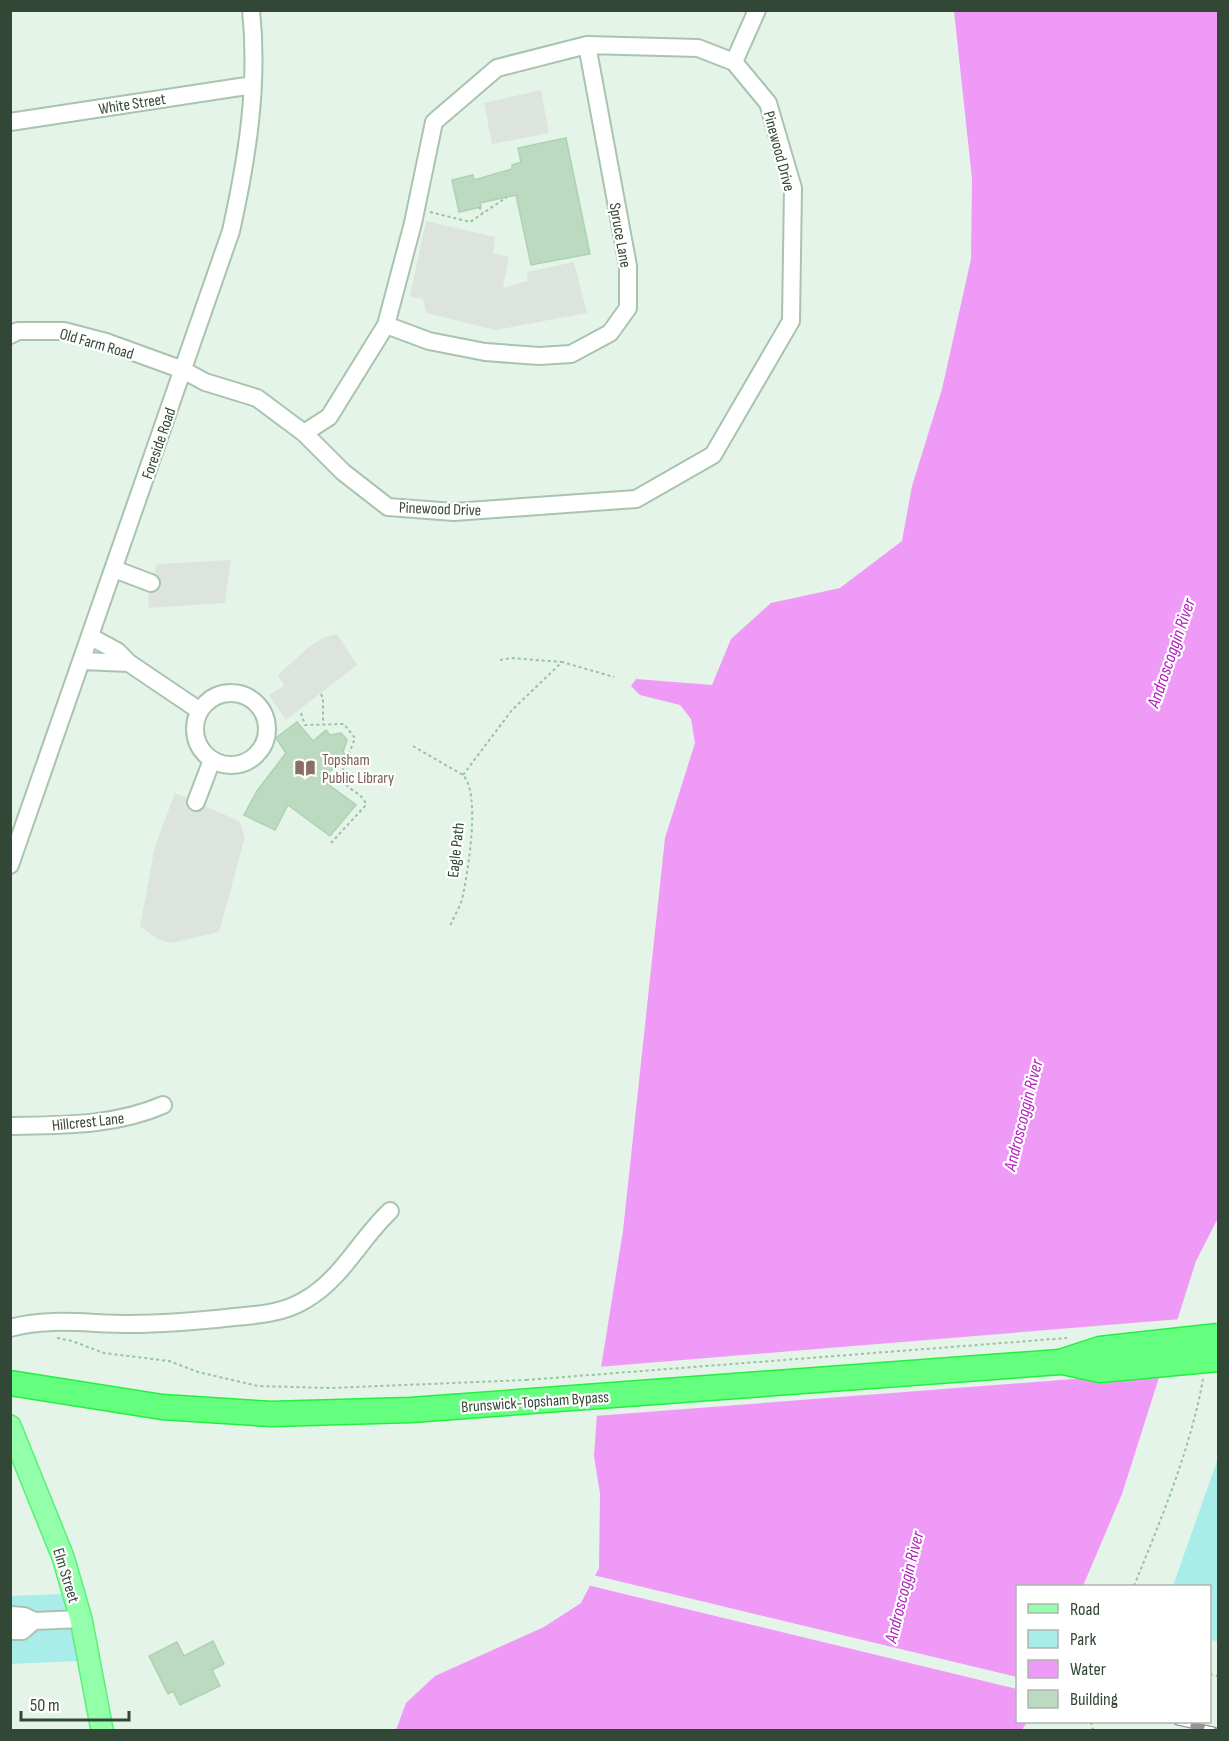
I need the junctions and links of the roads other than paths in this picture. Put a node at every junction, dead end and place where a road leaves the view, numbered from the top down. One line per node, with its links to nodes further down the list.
1 (251, 10): 5 (street, Foreside Road)
2 (757, 10): 4 (street)
3 (587, 45): 4 (street, Pinewood Drive); 7 (street, Pinewood Drive); 7 (street, Spruce Lane)
4 (734, 62): 10 (street, Pinewood Drive)
5 (253, 85): 6 (street, White Street); 9 (street, Foreside Road)
6 (10, 122)
7 (386, 325): 10 (street, Pinewood Drive)
8 (10, 334): 9 (street, Old Farm Road)
9 (183, 370): 10 (street, Pinewood Drive); 11 (street, Foreside Road)
10 (304, 433)
11 (114, 569): 12 (street); 13 (street, Foreside Road)
12 (151, 583)
13 (91, 637): 14 (street, Foreside Road); 15 (street)
14 (82, 661): 15 (street); 19 (street, Foreside Road)
15 (129, 663): 16 (street)
16 (200, 711): 17 (street); 17 (street)
17 (212, 760): 18 (street)
18 (196, 802)
19 (14, 846): 20 (street, Foreside Road)
20 (10, 865)
21 (163, 1105): 22 (street, Hillcrest Lane)
22 (10, 1126)
23 (390, 1211): 24 (street)
24 (10, 1328)
25 (1218, 1336): 27 (highway, bridge)
26 (1218, 1359): 27 (highway, bridge)
27 (1060, 1362): 28 (highway, Brunswick-Topsham Bypass)
28 (10, 1383)
29 (10, 1426): 31 (main road, Elm Street)
30 (10, 1615): 32 (street)
31 (81, 1619): 32 (street); 34 (main road, Elm Street)
32 (34, 1621): 33 (street)
33 (10, 1631)
34 (102, 1731)

